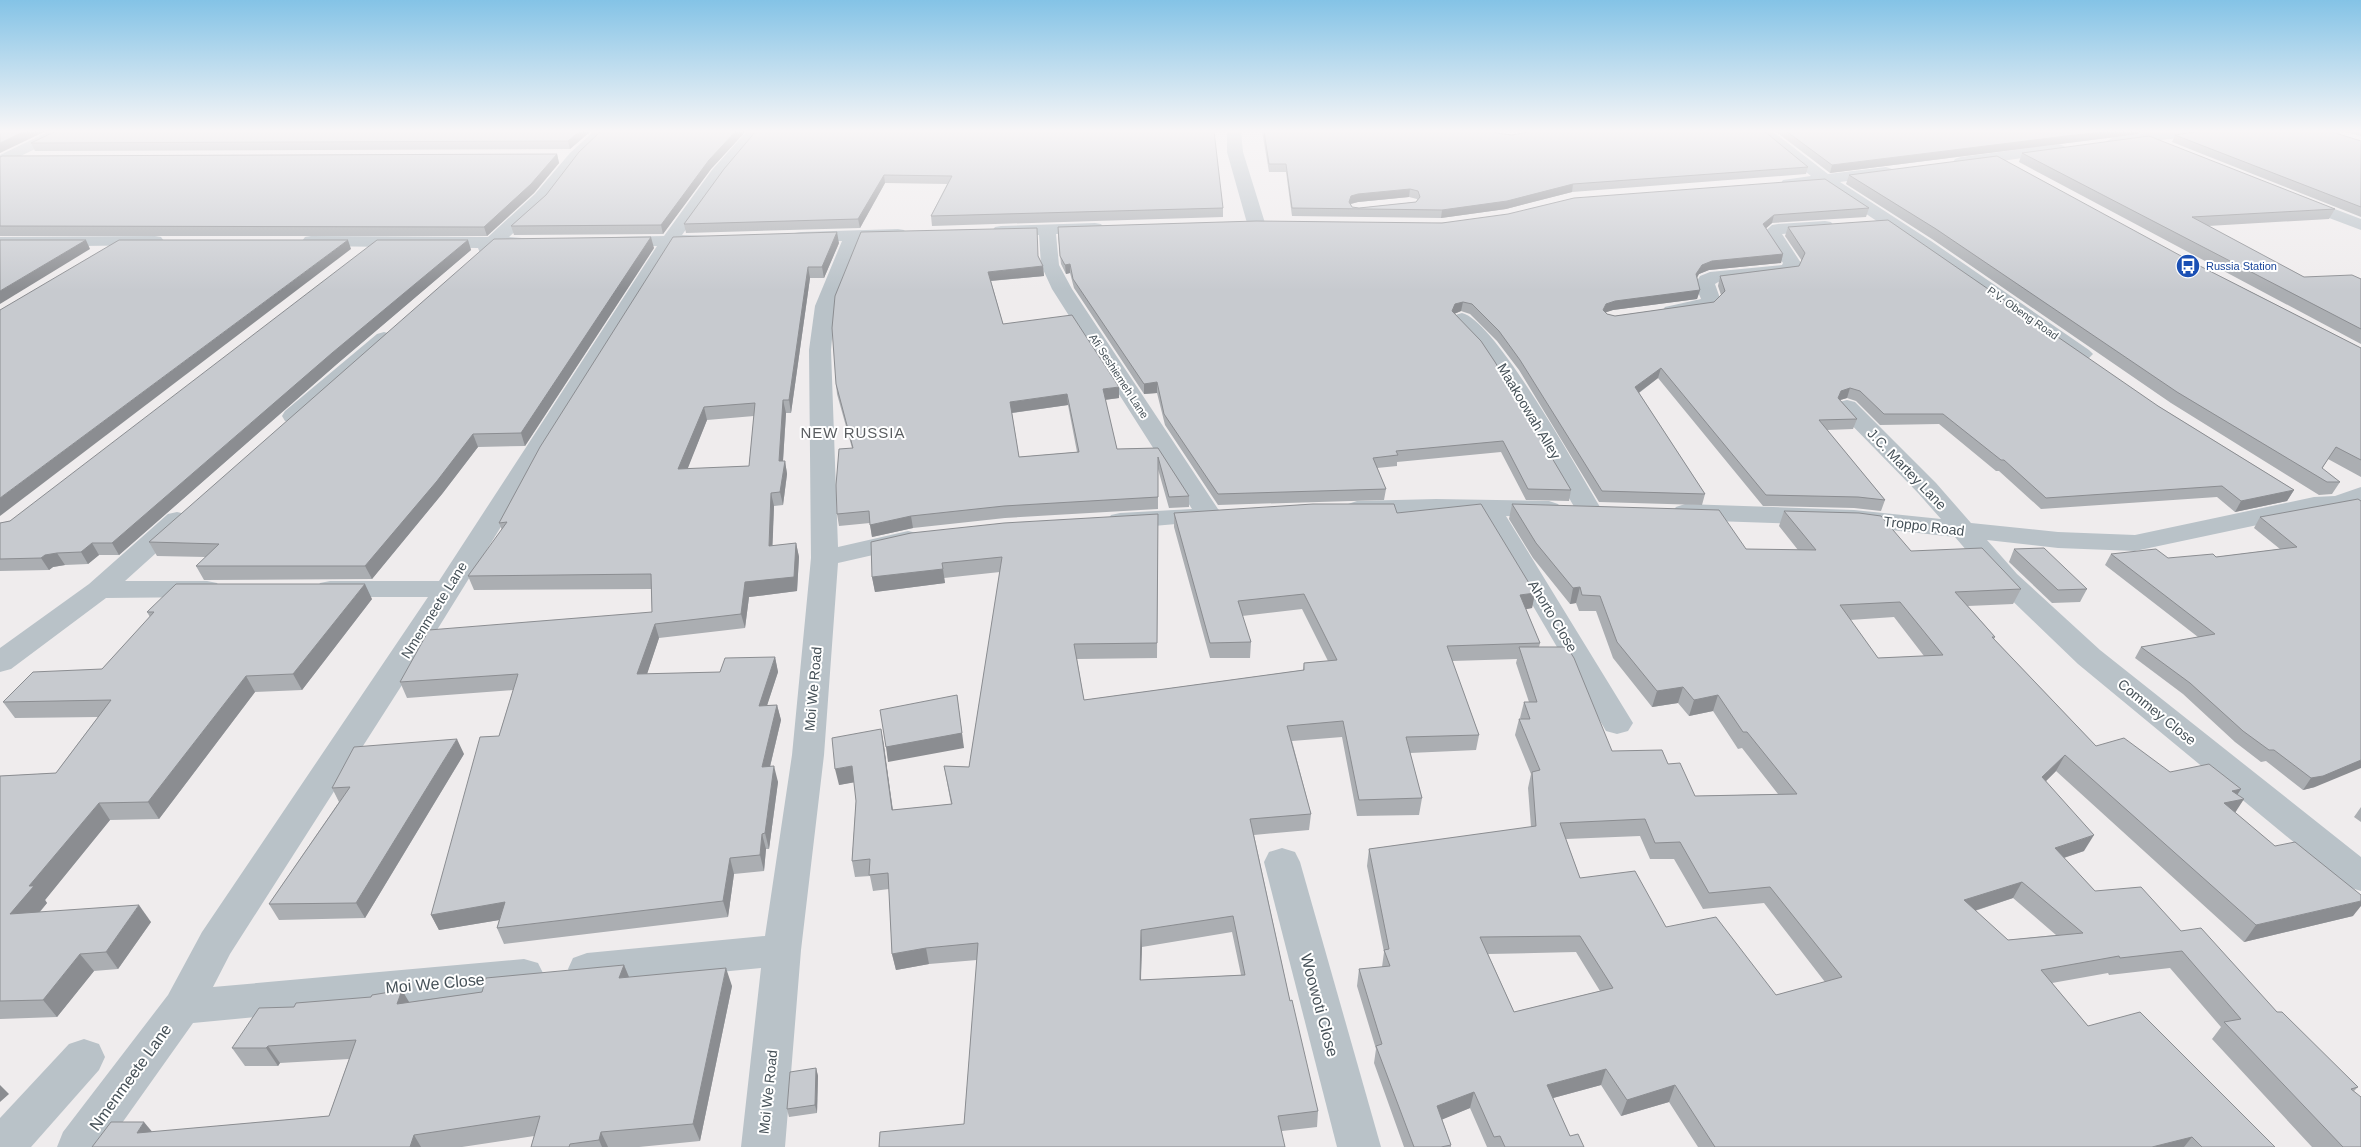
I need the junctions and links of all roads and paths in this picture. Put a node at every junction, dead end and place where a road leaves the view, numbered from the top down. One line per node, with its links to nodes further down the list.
1 (549, 185): 27 (street)
2 (710, 185): 23 (street, Nmenmeete Lane)
3 (1245, 185): 7 (street)
4 (1833, 185): 6 (street, P.V. Obeng Road)
5 (2281, 193): 12 (street)
6 (1889, 222): 10 (street); 35 (street, P.V. Obeng Road)
7 (1256, 223): 8 (street); 9 (street)
8 (1236, 224)
9 (1274, 224)
10 (1859, 224)
11 (1840, 225): 32 (street)
12 (2361, 225)
13 (1117, 228): 14 (street)
14 (1047, 230): 15 (street); 48 (street, Afi Seshiemeh Lane)
15 (981, 231)
16 (913, 233): 17 (street)
17 (854, 235): 18 (street); 53 (street, Moi We Road)
18 (786, 238)
19 (727, 239): 23 (street)
20 (120, 241): 21 (street); 24 (street); 29 (street)
21 (169, 241)
22 (297, 241): 25 (street)
23 (669, 241): 26 (street); 54 (street, Nmenmeete Lane)
24 (0, 242)
25 (375, 242): 27 (street); 30 (street)
26 (600, 242)
27 (492, 243): 28 (street); 31 (street)
28 (541, 243)
29 (88, 260)
30 (352, 260)
31 (471, 263)
32 (1652, 313)
33 (1462, 319): 44 (street, Maakoowah Alley)
34 (398, 326): 37 (street)
35 (2097, 365)
36 (1847, 407): 51 (street, J.C. Martey Lane)
37 (280, 428)
38 (2290, 490): 40 (street)
39 (2350, 499): 40 (street, Troppo Road); 49 (street)
40 (2314, 504): 51 (street, Troppo Road)
41 (193, 506): 57 (street)
42 (1488, 508): 43 (street); 44 (street); 59 (street, Ahorto Close)
43 (1331, 509)
44 (1589, 510): 45 (street)
45 (1616, 510)
46 (1662, 511): 51 (street, Troppo Road)
47 (1237, 514): 48 (street)
48 (1209, 515): 50 (street)
49 (2361, 517)
50 (1092, 523)
51 (1967, 532): 61 (street, Commey Close)
52 (931, 536): 53 (street)
53 (825, 558): 62 (street, Moi We Road)
54 (446, 588): 56 (street); 63 (street, Nmenmeete Lane)
55 (228, 589): 57 (street)
56 (307, 589)
57 (98, 590): 58 (street)
58 (0, 662)
59 (1618, 723)
60 (1282, 862): 68 (street, Woowoti Close)
61 (2361, 877)
62 (782, 950): 63 (street, Moi We Close); 67 (street, Moi We Road)
63 (190, 992): 66 (street, Nmenmeete Lane)
64 (84, 1057): 65 (street)
65 (2, 1147)
66 (79, 1147)
67 (763, 1147)
68 (1359, 1147)

